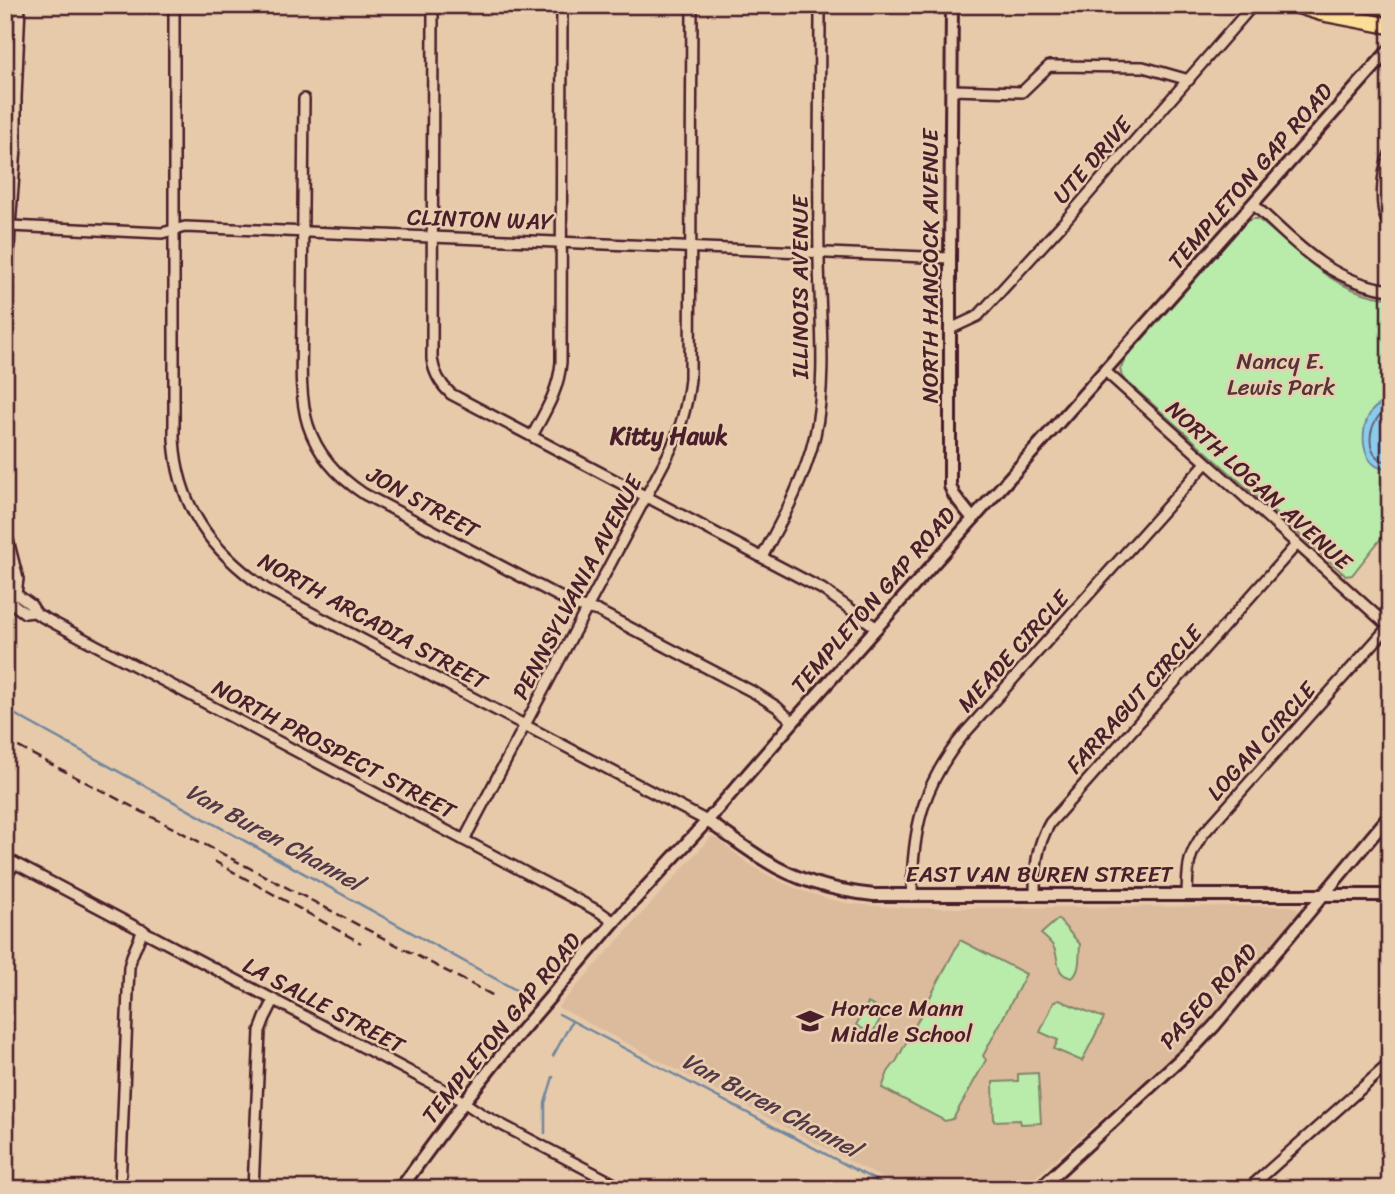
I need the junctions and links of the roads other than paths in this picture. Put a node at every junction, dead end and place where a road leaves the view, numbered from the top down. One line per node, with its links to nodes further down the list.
1 (20, 5): 19 (street)
2 (174, 5): 21 (street, NORTH ARCADIA STREET)
3 (433, 5): 24 (street)
4 (562, 5): 25 (street)
5 (692, 5): 26 (street, PENNSYLVANIA AVENUE)
6 (820, 5): 27 (street, ILLINOIS AVENUE)
7 (952, 5): 15 (street, NORTH HANCOCK AVENUE)
8 (1253, 5): 14 (street, UTE DRIVE)
9 (1295, 5): 12 (main road)
10 (1360, 5): 11 (main road)
11 (1390, 8)
12 (1390, 26)
13 (1390, 48): 18 (street, TEMPLETON GAP ROAD)
14 (1189, 80): 15 (street); 30 (street, UTE DRIVE)
15 (952, 90): 28 (street, NORTH HANCOCK AVENUE)
16 (304, 99): 22 (street, JON STREET)
17 (1390, 154): 20 (street)
18 (1253, 204): 29 (street); 32 (street, TEMPLETON GAP ROAD)
19 (10, 226): 21 (street, CLINTON WAY); 23 (street)
20 (1390, 226)
21 (174, 230): 22 (street, CLINTON WAY); 45 (street, NORTH ARCADIA STREET)
22 (302, 232): 24 (street, CLINTON WAY); 41 (street, JON STREET)
23 (8, 237): 31 (street)
24 (432, 237): 25 (street, CLINTON WAY); 33 (street)
25 (561, 242): 26 (street, CLINTON WAY); 33 (street)
26 (690, 248): 27 (street, CLINTON WAY); 35 (street, PENNSYLVANIA AVENUE)
27 (819, 253): 28 (street, CLINTON WAY); 39 (street, ILLINOIS AVENUE)
28 (950, 258): 30 (street, NORTH HANCOCK AVENUE)
29 (1390, 290)
30 (950, 329): 36 (street, NORTH HANCOCK AVENUE)
31 (5, 365)
32 (1105, 372): 34 (street, NORTH LOGAN AVENUE); 36 (street, TEMPLETON GAP ROAD)
33 (532, 436): 35 (street)
34 (1206, 463): 38 (street, NORTH LOGAN AVENUE); 56 (street, MEADE CIRCLE)
35 (646, 497): 39 (street); 41 (street, PENNSYLVANIA AVENUE)
36 (973, 519): 43 (street, TEMPLETON GAP ROAD)
37 (5, 528): 40 (street, NORTH PROSPECT STREET)
38 (1297, 544): 42 (street, NORTH LOGAN AVENUE); 54 (street, FARRAGUT CIRCLE)
39 (762, 557): 43 (street)
40 (10, 600): 48 (street, NORTH PROSPECT STREET)
41 (587, 609): 44 (street, JON STREET); 45 (street, PENNSYLVANIA AVENUE)
42 (1389, 625): 52 (street, LOGAN CIRCLE)
43 (877, 628): 44 (street, TEMPLETON GAP ROAD)
44 (793, 722): 47 (street, TEMPLETON GAP ROAD)
45 (525, 726): 47 (street, NORTH ARCADIA STREET); 48 (street, PENNSYLVANIA AVENUE)
46 (1390, 815): 53 (street, PASEO ROAD)
47 (708, 821): 56 (street, EAST VAN BUREN STREET); 57 (street, TEMPLETON GAP ROAD)
48 (464, 840): 57 (street, NORTH PROSPECT STREET)
49 (5, 858): 50 (street, LA SALLE STREET)
50 (15, 863): 51 (street); 58 (street, LA SALLE STREET)
51 (5, 878)
52 (1187, 894): 53 (street, EAST VAN BUREN STREET); 54 (street, EAST VAN BUREN STREET)
53 (1322, 894): 55 (street, EAST VAN BUREN STREET); 66 (street, PASEO ROAD)
54 (1035, 895): 56 (street, EAST VAN BUREN STREET)
55 (1390, 895)
56 (912, 896)
57 (614, 922): 61 (street, TEMPLETON GAP ROAD)
58 (143, 930): 59 (street, LA SALLE STREET); 62 (street)
59 (274, 1000): 61 (street, LA SALLE STREET); 63 (street)
60 (1390, 1063): 67 (street)
61 (464, 1102): 64 (street, TEMPLETON GAP ROAD); 65 (street, LA SALLE STREET)
62 (120, 1189)
63 (253, 1189)
64 (400, 1189)
65 (624, 1189)
66 (1039, 1189)
67 (1248, 1189)

